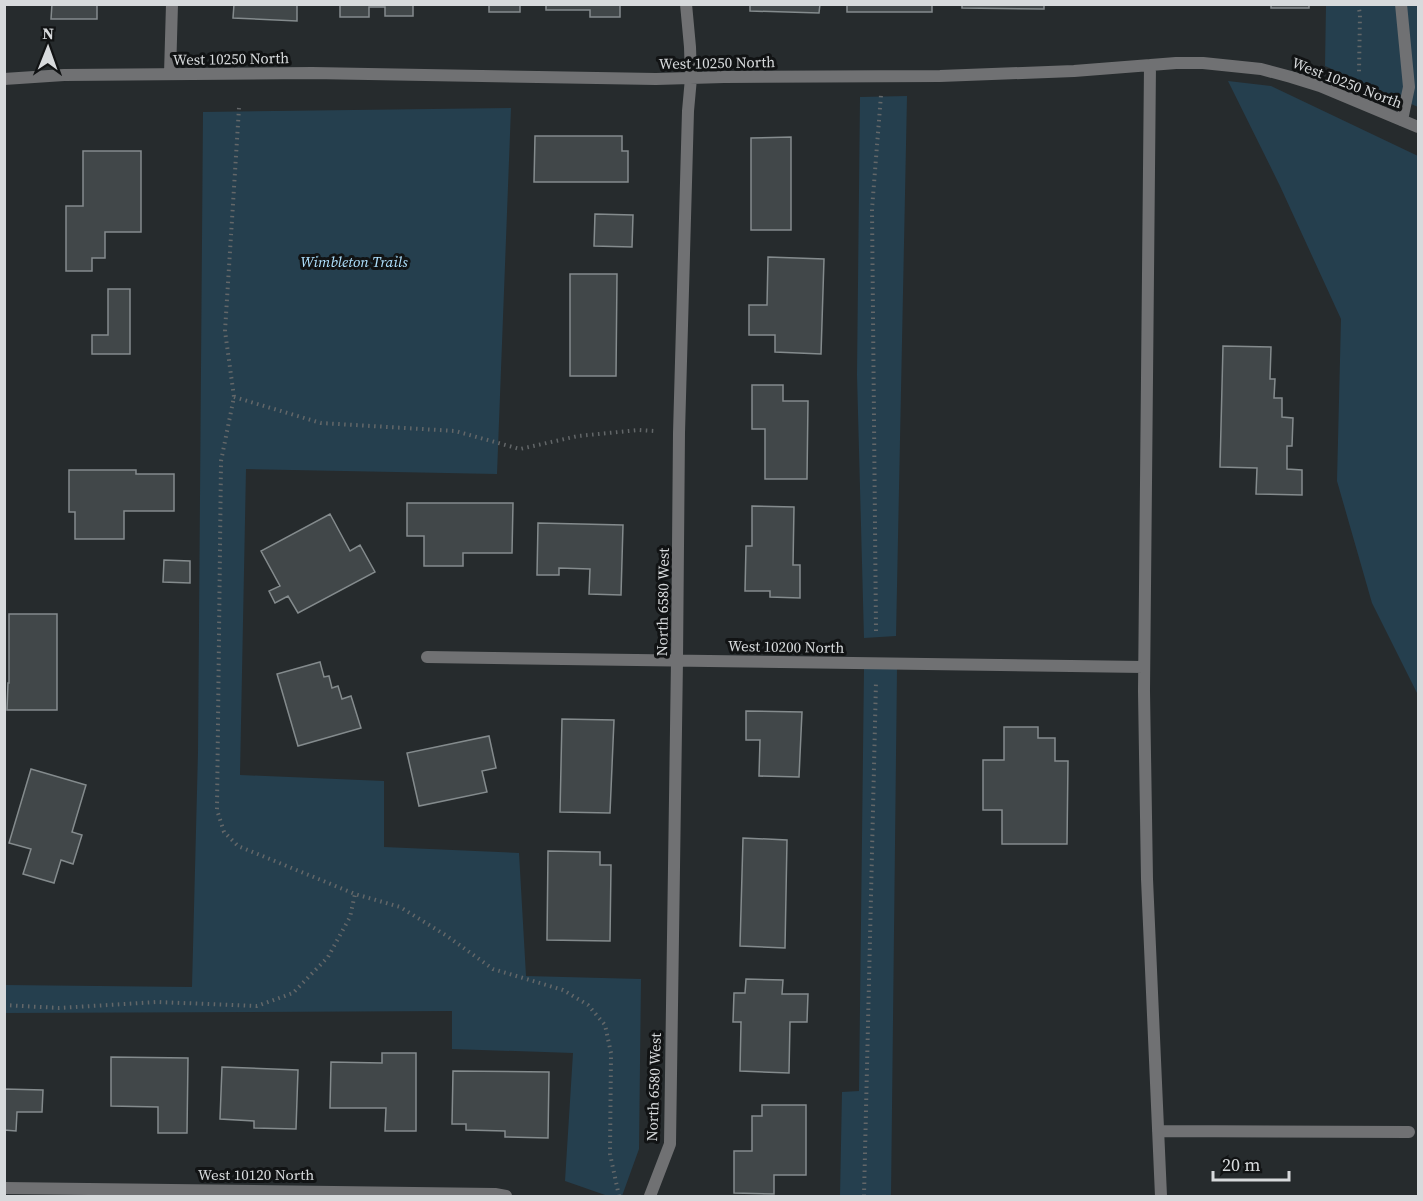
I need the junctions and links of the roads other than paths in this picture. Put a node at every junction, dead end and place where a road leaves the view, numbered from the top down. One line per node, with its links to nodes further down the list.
1 (172, 4): 5 (street)
2 (686, 4): 6 (street, North 6580 West)
3 (1401, 4): 8 (street)
4 (1150, 65): 6 (street, West 10250 North); 8 (street, West 10250 North); 12 (street)
5 (170, 74): 6 (street, West 10250 North); 7 (street, West 10250 North)
6 (691, 78): 11 (street, North 6580 West)
7 (4, 79)
8 (1402, 120): 9 (street, West 10250 North)
9 (1419, 127)
10 (427, 657): 11 (street, West 10200 North)
11 (677, 660): 12 (street, West 10200 North); 17 (street, North 6580 West)
12 (1144, 666): 13 (street)
13 (1158, 1131): 14 (street); 18 (street)
14 (1409, 1132)
15 (4, 1188): 16 (street, West 10120 North)
16 (506, 1197)
17 (650, 1197)
18 (1161, 1197)

